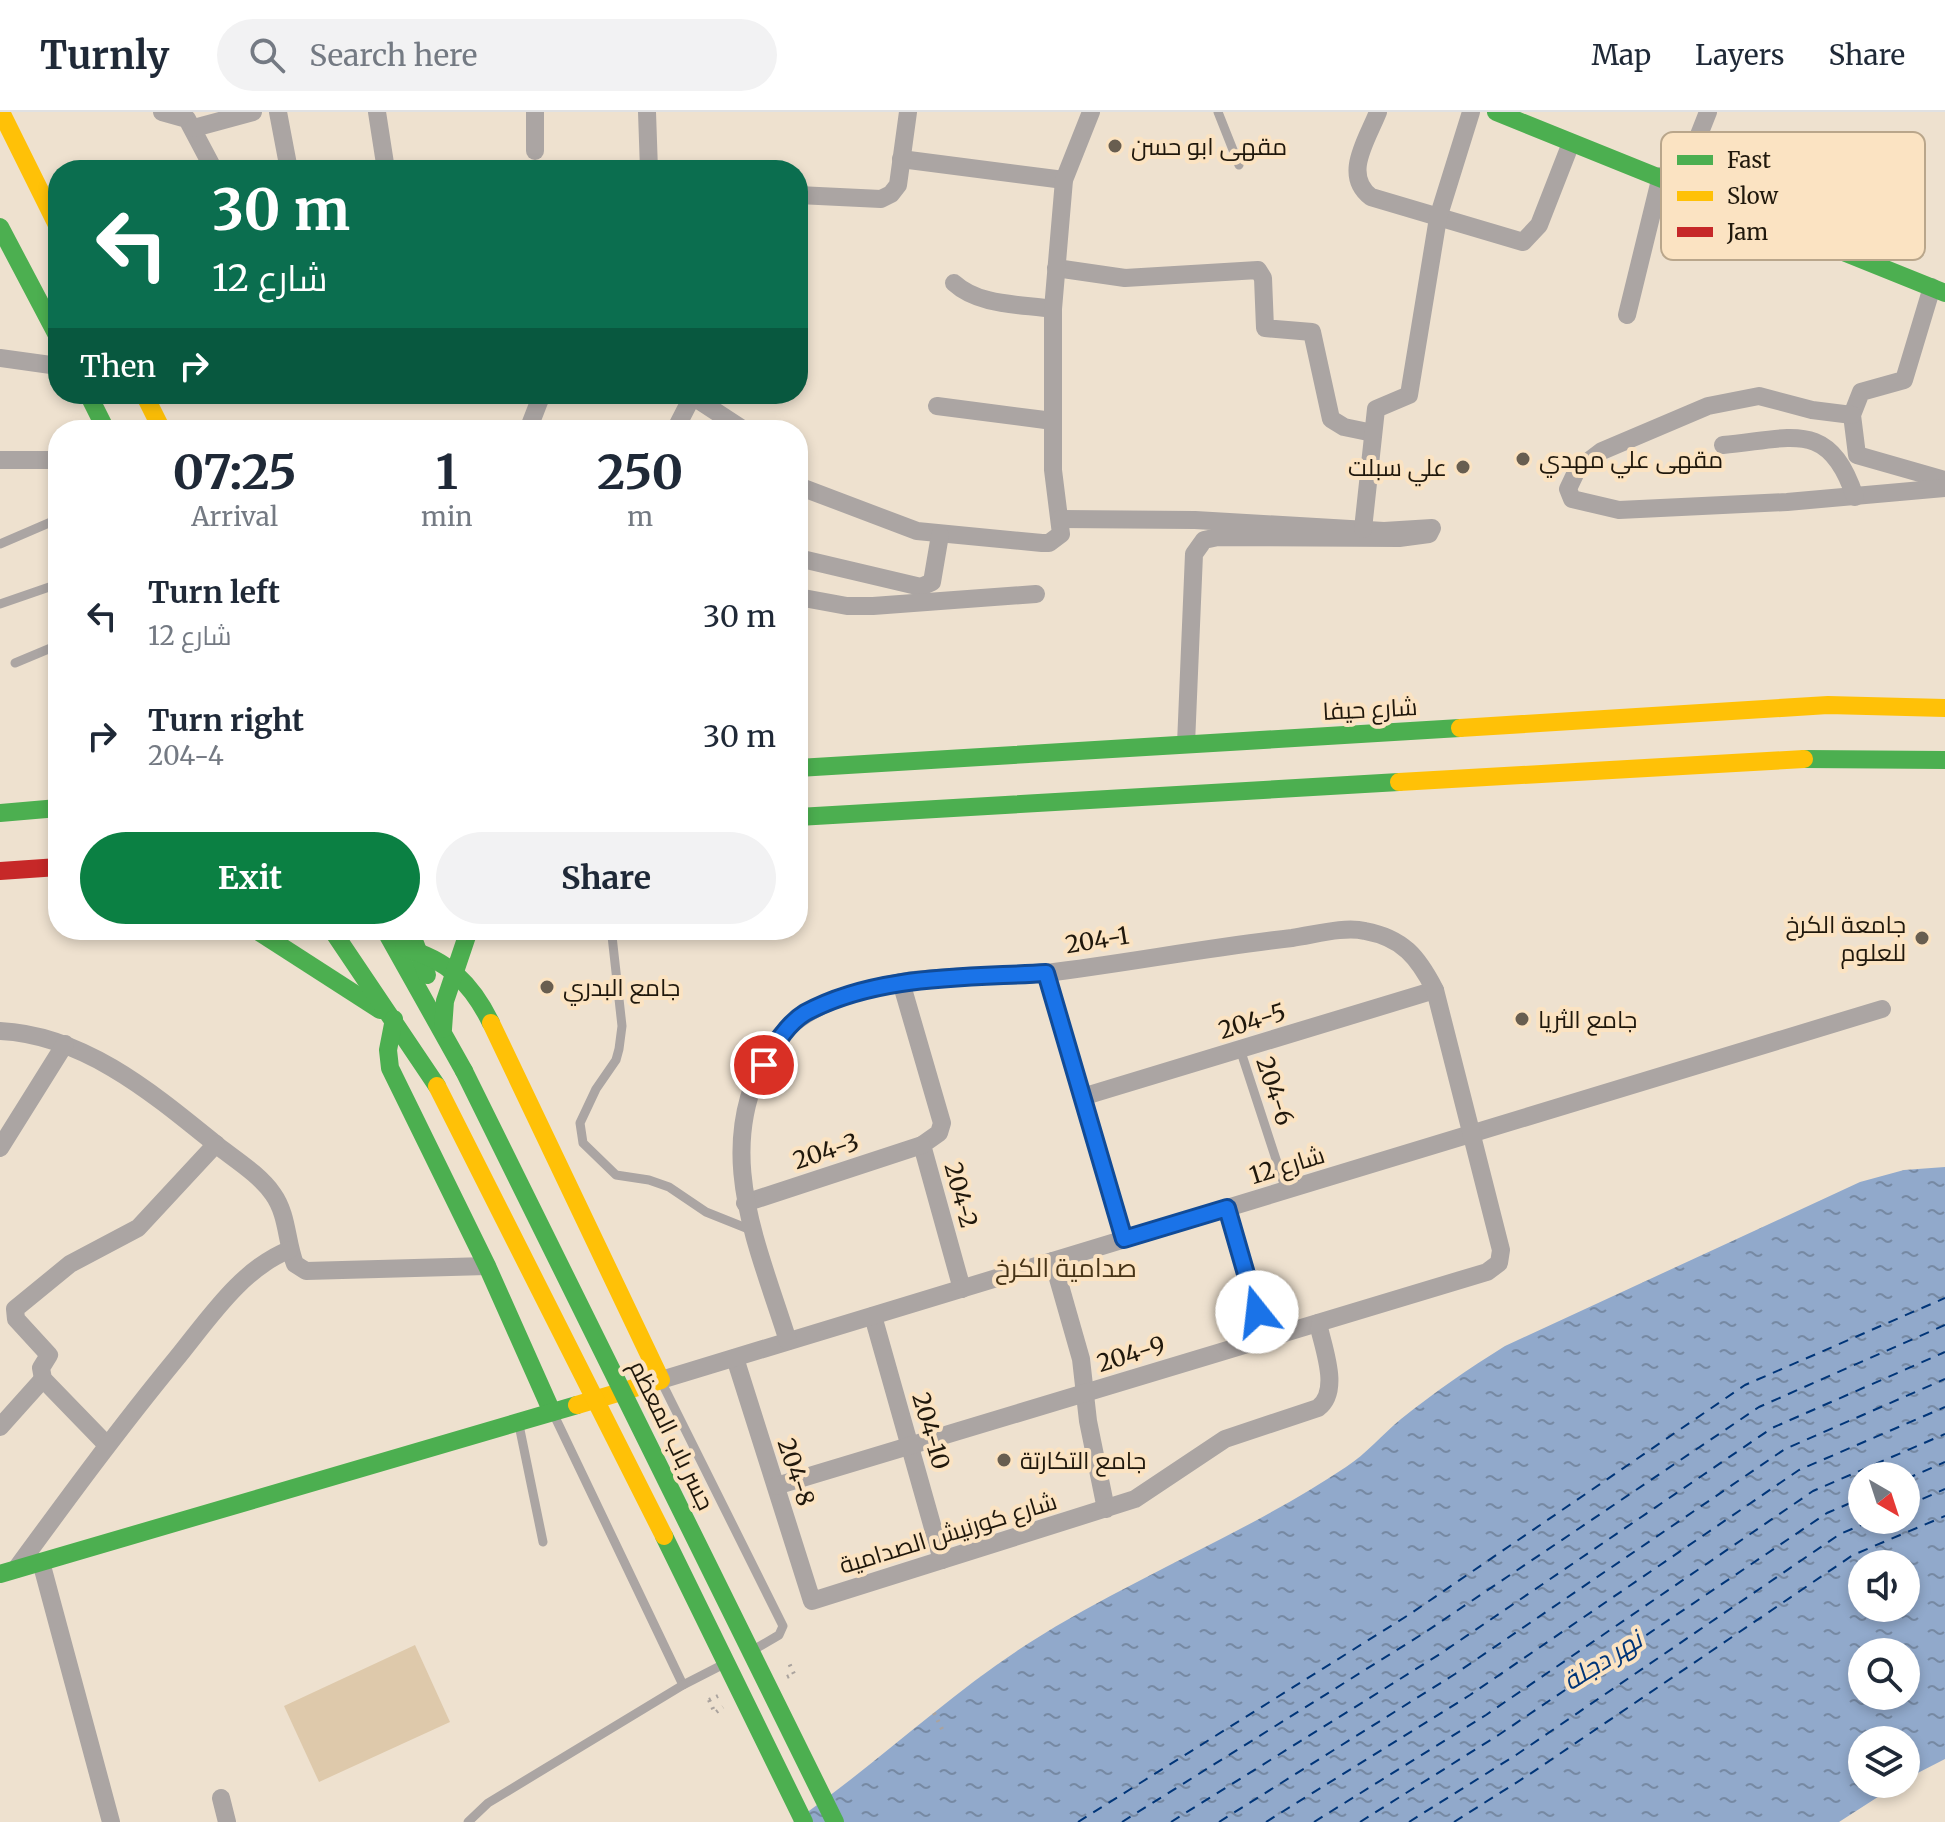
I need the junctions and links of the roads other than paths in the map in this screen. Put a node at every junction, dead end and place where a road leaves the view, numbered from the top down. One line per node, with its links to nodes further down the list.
1 (1, 112): 28 (main road)
2 (162, 112): 15 (street)
3 (253, 112): 15 (street)
4 (278, 112): 21 (street)
5 (377, 112): 22 (street)
6 (535, 112): 18 (street)
7 (647, 112): 23 (street)
8 (908, 112): 19 (street)
9 (1091, 112): 26 (street)
10 (1218, 112): 24 (lane)
11 (1378, 112): 29 (street)
12 (1471, 112): 29 (street)
13 (1496, 112): 17 (main road)
14 (1708, 112): 16 (street)
15 (194, 128): 20 (street)
16 (1700, 132)
17 (1571, 143): 25 (main road); 29 (street)
18 (535, 151)
19 (901, 159): 26 (street); 27 (street)
20 (209, 160)
21 (287, 160)
22 (384, 160)
23 (649, 160)
24 (1239, 165)
25 (1661, 176): 36 (street)
26 (1064, 180): 32 (street)
27 (808, 195)
28 (48, 207)
29 (1438, 218): 45 (street)
30 (0, 227): 37 (main road)
31 (1866, 260): 34 (main road)
32 (1056, 268): 35 (street); 45 (street)
33 (954, 283): 35 (street)
34 (1938, 290): 42 (street)
35 (1053, 309): 44 (street)
36 (1627, 315)
37 (48, 318)
38 (0, 358): 39 (street)
39 (48, 365)
40 (704, 404): 43 (street)
41 (937, 406): 44 (street)
42 (1852, 415): 49 (street); 52 (street)
43 (729, 420)
44 (1053, 421): 53 (street)
45 (1373, 433): 55 (street)
46 (1723, 445): 52 (street)
47 (0, 460): 48 (street)
48 (48, 460)
49 (1945, 480)
50 (1945, 488): 52 (street)
51 (808, 490): 56 (street)
52 (1855, 497)
53 (1060, 519): 55 (street); 56 (street)
54 (48, 523): 57 (lane)
55 (1363, 529): 66 (street)
56 (940, 535): 58 (street)
57 (0, 544)
58 (808, 561)
59 (48, 587): 62 (lane)
60 (1036, 594): 61 (street)
61 (808, 599)
62 (0, 604)
63 (48, 649): 64 (lane)
64 (15, 663)
65 (1945, 708): 66 (main road, شارع حيفا)
66 (1186, 744): 68 (main road, شارع حيفا)
67 (1945, 760): 71 (main road)
68 (808, 767)
69 (48, 809): 70 (main road)
70 (0, 813)
71 (808, 816)
72 (48, 868): 73 (main road)
73 (0, 871)
74 (272, 940): 87 (main road)
75 (339, 940): 87 (main road)
76 (391, 940): 80 (main road)
77 (414, 940): 81 (main road)
78 (465, 940): 82 (main road)
79 (612, 940): 100 (lane)
80 (395, 947): 81 (main road); 88 (main road)
81 (418, 951): 82 (main road); 88 (main road)
82 (454, 970): 88 (main road); 113 (main road)
83 (1046, 973): 84 (street, 204-1); 85 (street, 204-1); 92 (street)
84 (901, 982): 95 (street, 204-2); 98 (street, 204-1)
85 (1435, 990): 91 (street, 204-5); 93 (street, 204-1)
86 (1882, 1009): 93 (street, شارع 12)
87 (394, 1019): 105 (main road); 134 (main road, bridge)
88 (443, 1029): 135 (main road, جسر باب المعظم, bridge)
89 (0, 1031): 90 (street)
90 (65, 1044): 94 (street); 96 (street)
91 (1240, 1049): 92 (street, 204-5); 97 (lane, 204-6)
92 (1082, 1097): 101 (street)
93 (1470, 1135): 97 (street, شارع 12); 104 (street, 204-1)
94 (216, 1144): 102 (street); 112 (street)
95 (922, 1145): 98 (street, 204-3); 106 (street, 204-2)
96 (0, 1148)
97 (1286, 1190): 99 (street, شارع 12)
98 (745, 1203): 100 (street, 204-1)
99 (1227, 1208): 101 (street, شارع 12); 109 (street)
100 (754, 1231): 110 (street, 204-1)
101 (1124, 1239): 103 (street, شارع 12)
102 (289, 1250): 105 (street); 118 (street)
103 (1053, 1261): 106 (street, شارع 12); 114 (street)
104 (1499, 1263): 108 (street, 204-9)
105 (487, 1266): 115 (main road)
106 (962, 1289): 107 (street, شارع 12)
107 (873, 1316): 110 (street, شارع 12); 119 (street, 204-10)
108 (1318, 1323): 109 (street, 204-9); 121 (street, شارع كورنيش الصدامية)
109 (1265, 1339): 114 (street, 204-9)
110 (788, 1341): 111 (street, شارع 12)
111 (735, 1358): 113 (street, شارع 12); 120 (street, 204-8)
112 (43, 1379): 117 (street); 118 (street)
113 (661, 1380): 115 (main road); 127 (lane)
114 (1086, 1393): 119 (street, 204-9); 121 (street)
115 (552, 1412): 116 (main road); 129 (lane)
116 (518, 1422): 122 (lane); 124 (main road)
117 (0, 1427)
118 (106, 1444): 125 (street)
119 (910, 1446): 120 (street, 204-9); 123 (street, 204-10)
120 (776, 1486): 126 (street, 204-8)
121 (1106, 1509): 123 (street, شارع كورنيش الصدامية)
122 (543, 1542)
123 (942, 1560): 126 (street, شارع كورنيش الصدامية)
124 (41, 1562): 125 (main road); 131 (street)
125 (8, 1572)
126 (812, 1601)
127 (744, 1654)
128 (732, 1660): 129 (lane)
129 (683, 1685): 133 (lane)
130 (221, 1798): 132 (street)
131 (111, 1822)
132 (227, 1822)
133 (468, 1822)
134 (804, 1822)
135 (835, 1822)

